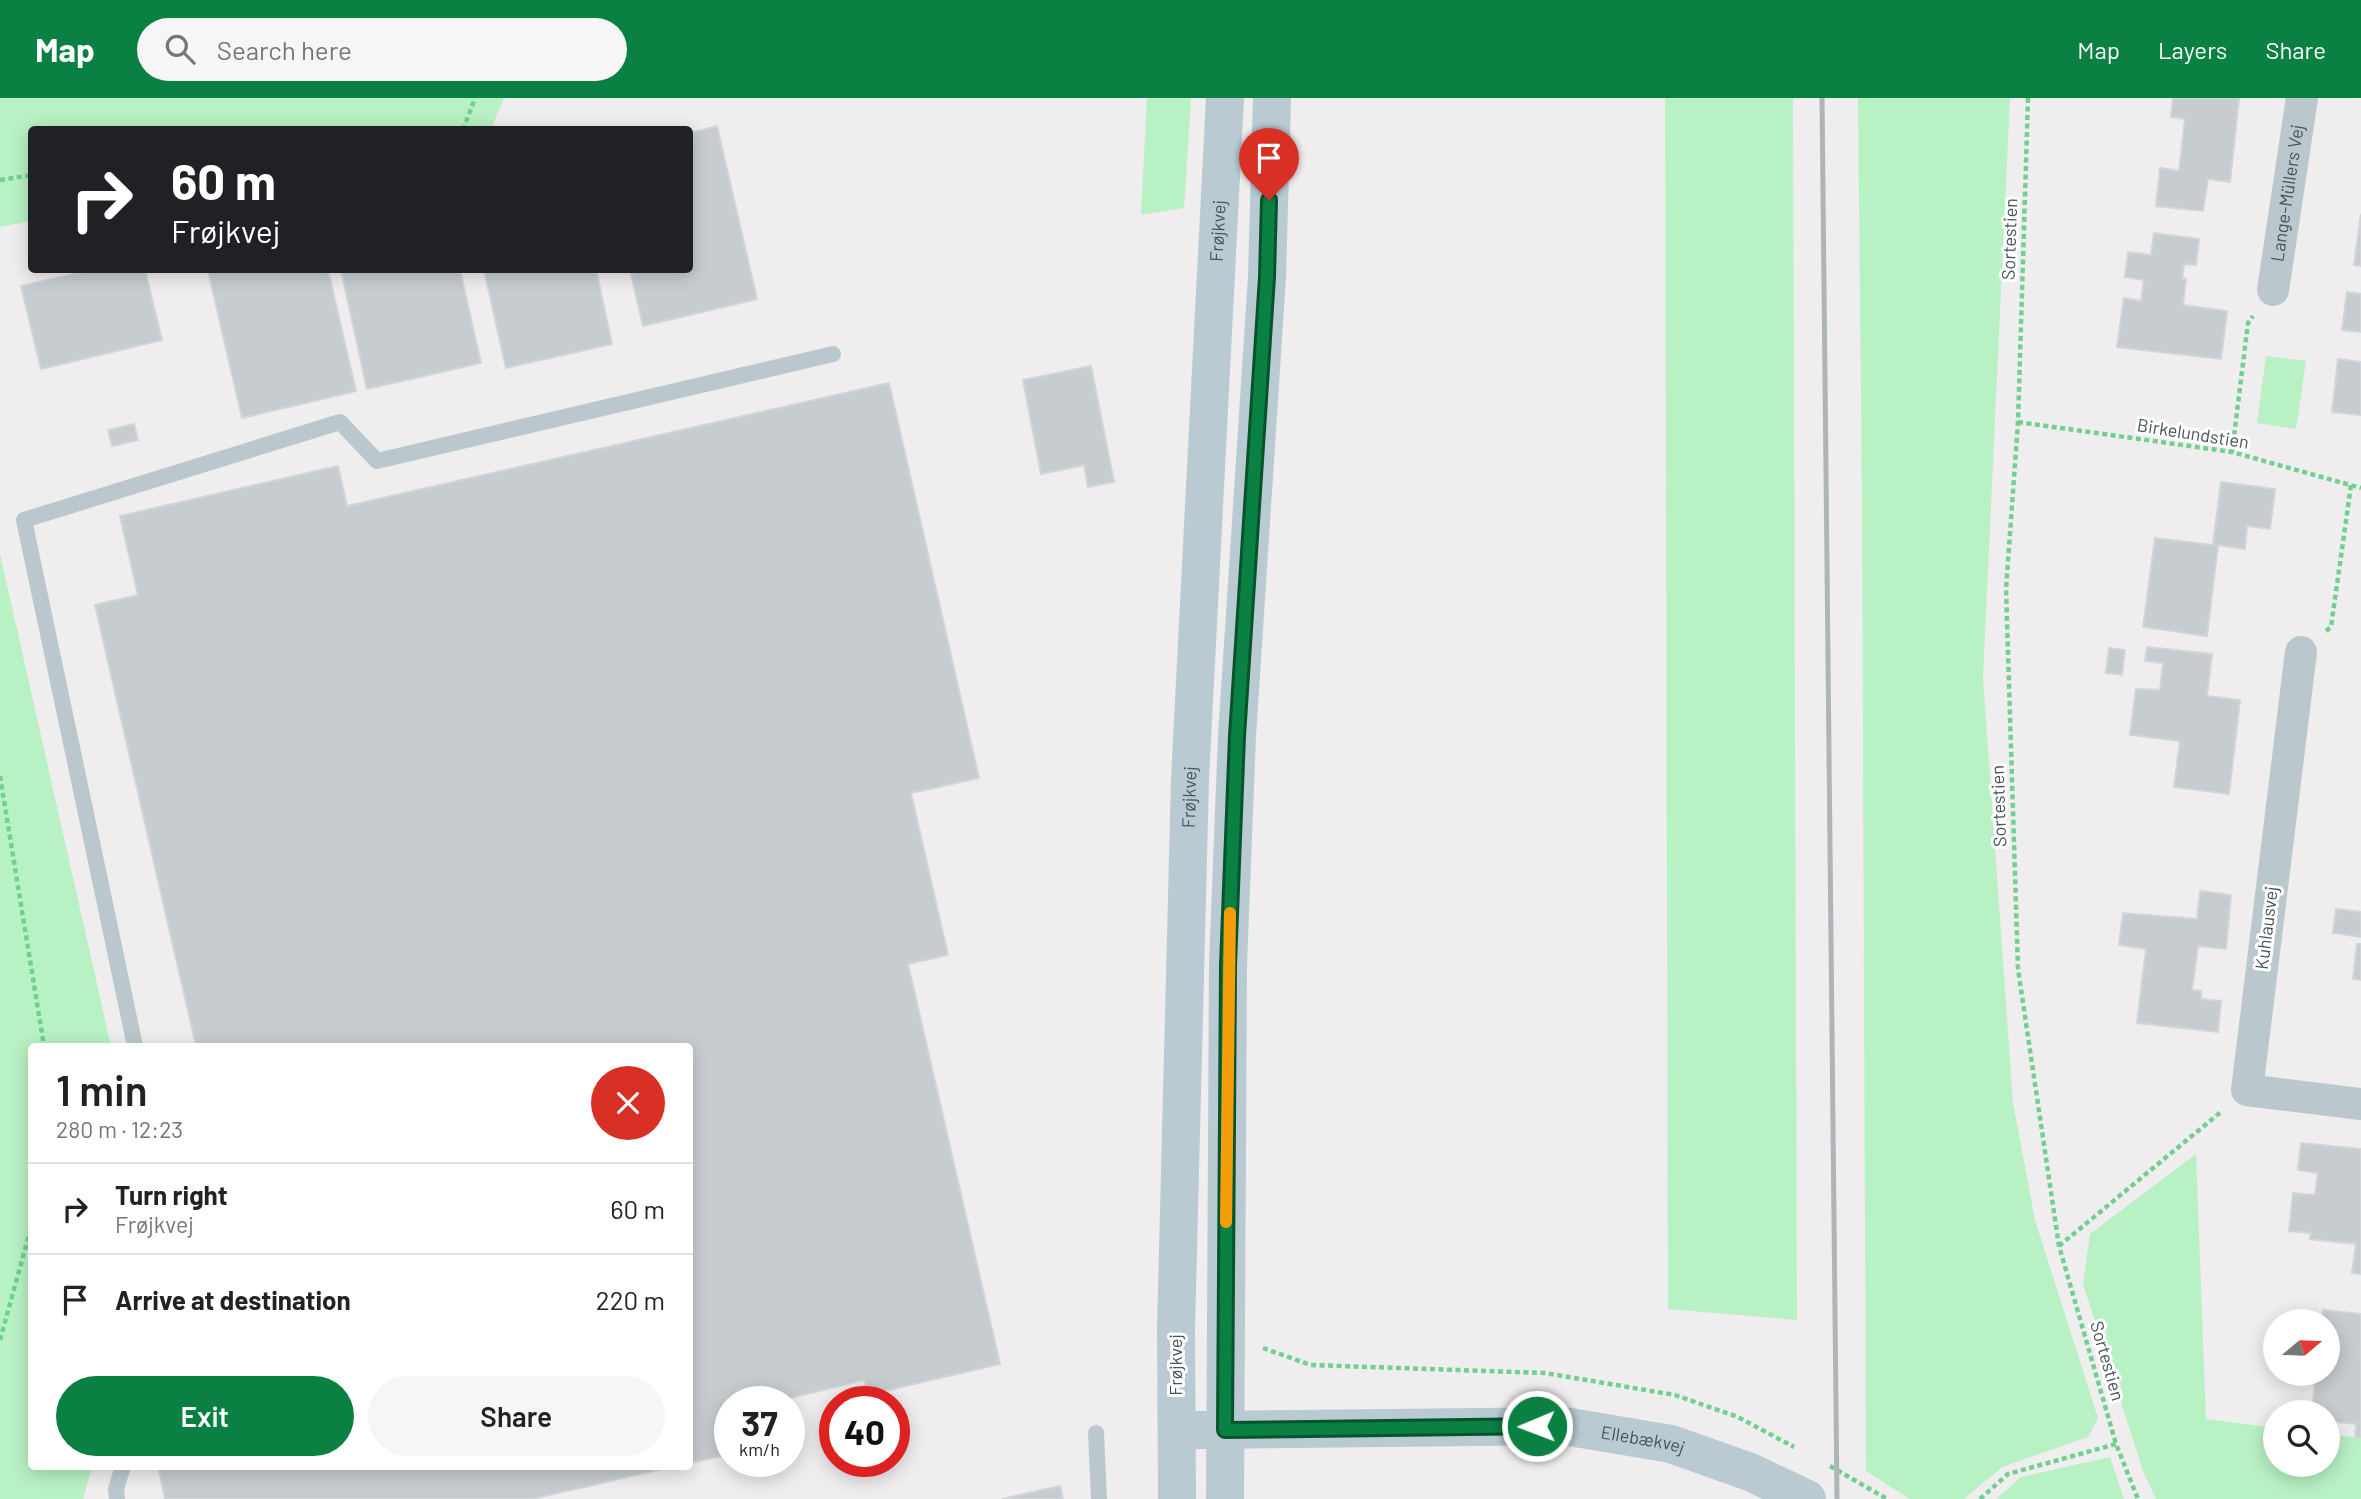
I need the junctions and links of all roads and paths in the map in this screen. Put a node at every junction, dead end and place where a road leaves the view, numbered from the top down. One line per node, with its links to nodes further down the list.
1 (475, 98): 6 (path)
2 (1226, 98): 24 (street, Frøjkvej)
3 (1272, 98): 25 (street)
4 (2028, 98): 11 (path, Sortestien)
5 (2302, 98): 9 (street, Lange-Müllers Vej)
6 (464, 126)
7 (28, 176): 8 (path)
8 (0, 180)
9 (2273, 290): 12 (path)
10 (833, 354): 18 (lane)
11 (2018, 422): 12 (path, Birkelundstien); 22 (path, Sortestien)
12 (2232, 452): 13 (path, Birkelundstien)
13 (2351, 485): 14 (path, Birkelundstien); 15 (path)
14 (2361, 488)
15 (2301, 652): 19 (street, Kuhlausvej)
16 (0, 775): 17 (path)
17 (44, 1043)
18 (134, 1043)
19 (2247, 1090): 20 (street); 22 (path)
20 (2361, 1104)
21 (28, 1238): 23 (path)
22 (2059, 1246): 27 (path, Sortestien)
23 (0, 1340)
24 (1176, 1430): 25 (street, Ellebækvej); 31 (street, Frøjkvej)
25 (1225, 1430): 32 (street); 33 (street, Ellebækvej)
26 (1096, 1433): 30 (lane)
27 (2116, 1444): 34 (path); 35 (path, Sortestien)
28 (122, 1470): 29 (lane)
29 (117, 1499)
30 (1099, 1499)
31 (1177, 1499)
32 (1225, 1499)
33 (1807, 1499)
34 (1980, 1499)
35 (2138, 1499)

